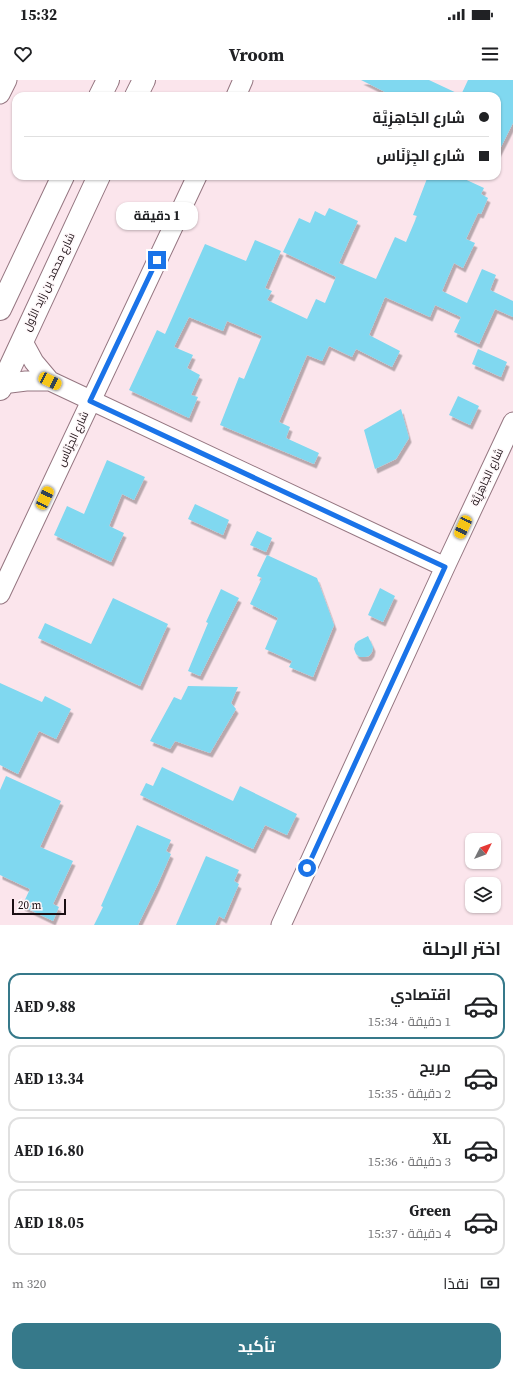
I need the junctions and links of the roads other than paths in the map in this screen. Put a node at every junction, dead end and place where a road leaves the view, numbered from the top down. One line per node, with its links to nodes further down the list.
1 (7, 80): 8 (street)
2 (108, 80): 5 (main road)
3 (144, 80): 6 (main road)
4 (243, 80): 7 (street)
5 (102, 92)
6 (138, 92)
7 (238, 92)
8 (0, 94)
9 (60, 180): 12 (main road)
10 (97, 180): 13 (main road, شارع محمد بن زايد الأول)
11 (196, 180): 16 (street, شارع الجِرْنَاس)
12 (0, 309)
13 (22, 340): 14 (street); 15 (main road, شارع محمد بن زايد الأول)
14 (50, 381): 15 (street); 16 (street)
15 (1, 387)
16 (90, 401): 18 (street); 19 (street, شارع الجِرْنَاس)
17 (513, 422): 18 (street, شارع الجَاهِزِيَّة)
18 (445, 567): 20 (street, شارع الجَاهِزِيَّة)
19 (0, 594)
20 (281, 925)

